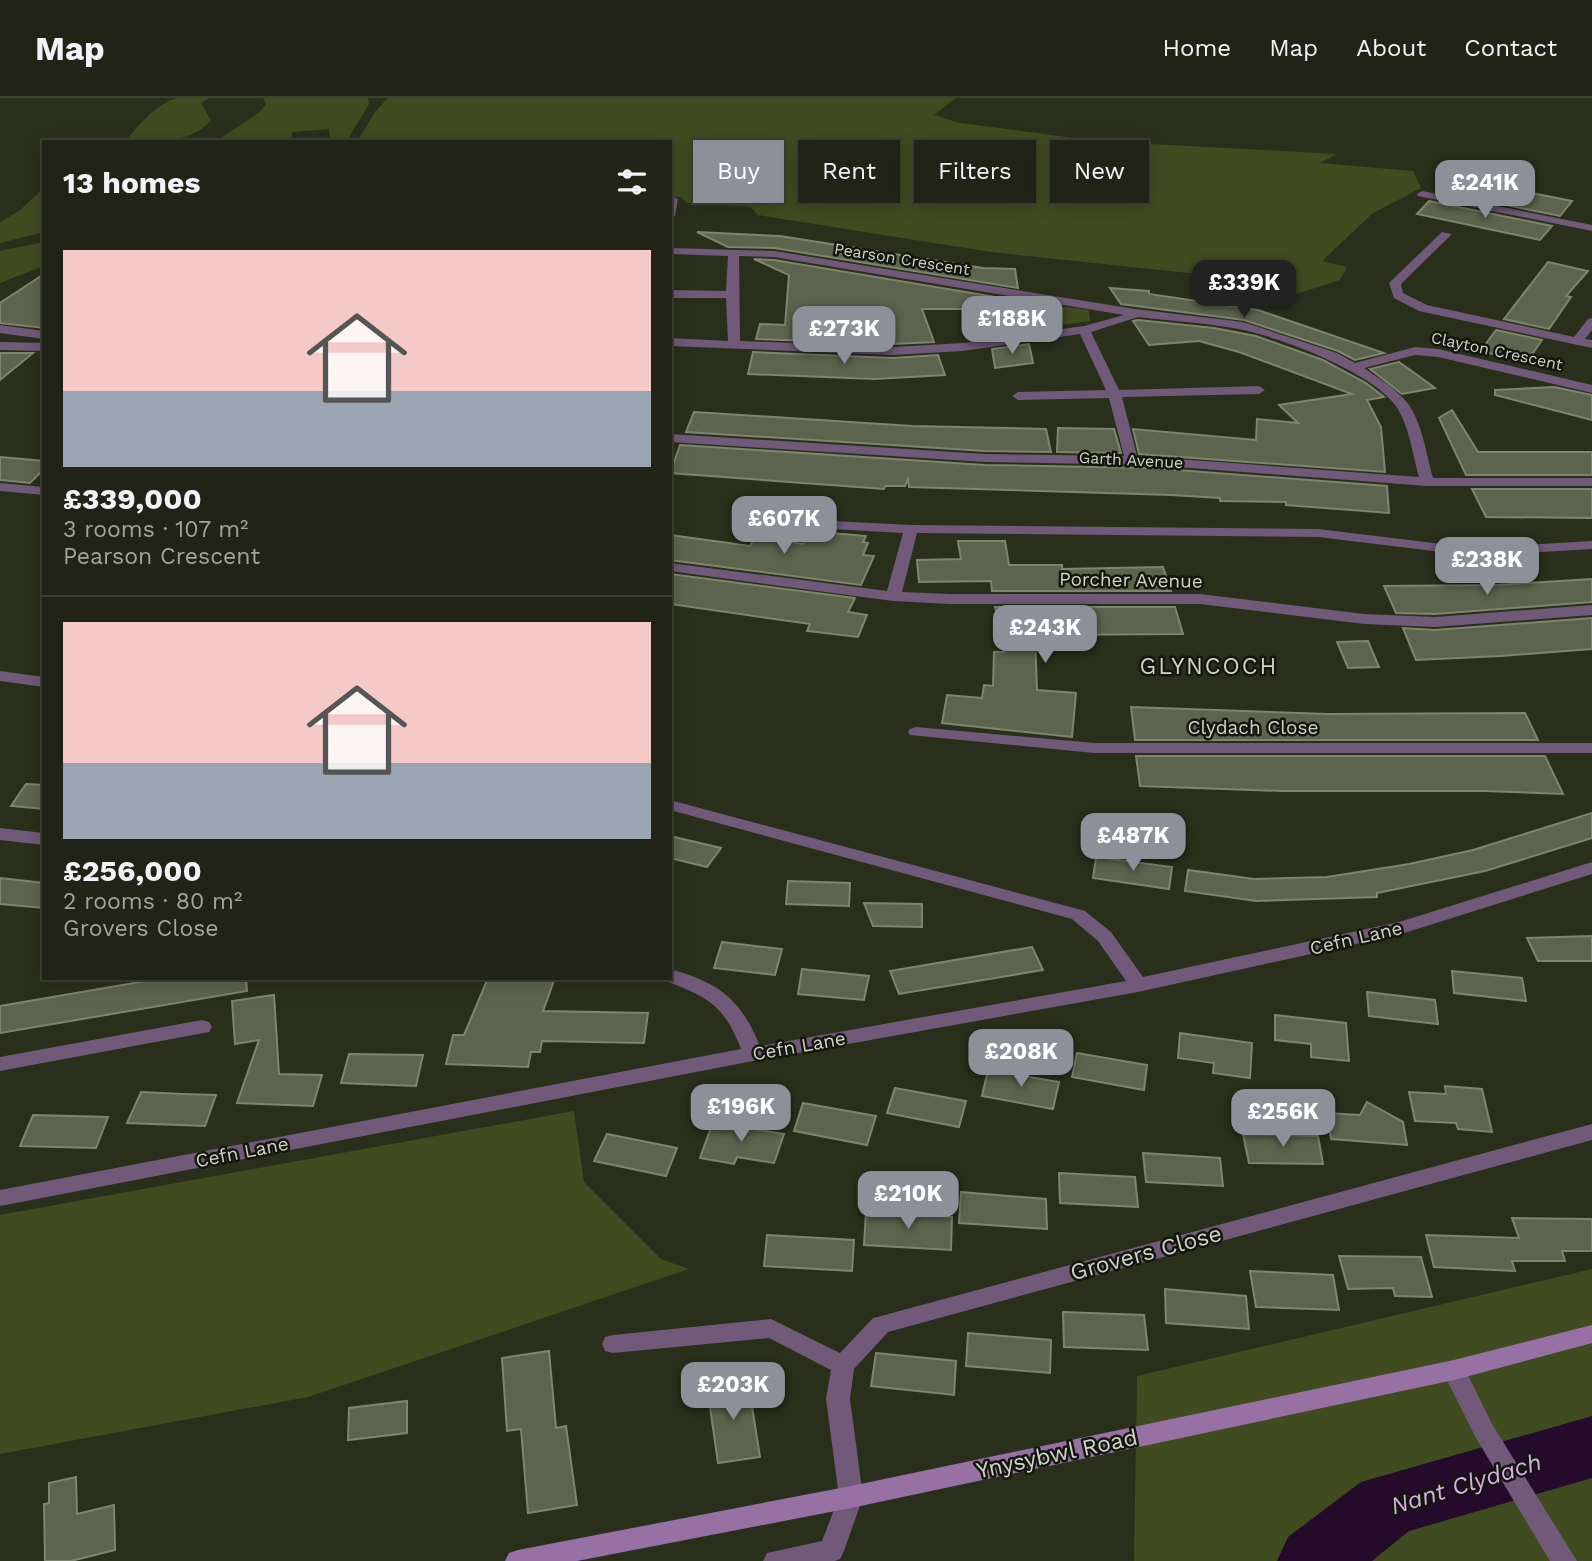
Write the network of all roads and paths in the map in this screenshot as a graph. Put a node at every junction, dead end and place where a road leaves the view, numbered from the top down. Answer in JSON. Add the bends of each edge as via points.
{"nodes":[{"id":1,"x":1422,"y":194,"type":"dead end"},
{"id":2,"x":1592,"y":228,"type":"edge"},
{"id":3,"x":1446,"y":233,"type":"dead end"},
{"id":4,"x":672,"y":251,"type":"edge"},
{"id":5,"x":734,"y":252,"type":"junction"},
{"id":6,"x":672,"y":294,"type":"edge"},
{"id":7,"x":732,"y":295,"type":"junction"},
{"id":8,"x":1135,"y":313,"type":"junction"},
{"id":9,"x":1592,"y":322,"type":"edge"},
{"id":10,"x":0,"y":329,"type":"edge"},
{"id":11,"x":1084,"y":330,"type":"junction"},
{"id":12,"x":42,"y":335,"type":"edge"},
{"id":13,"x":1577,"y":341,"type":"junction"},
{"id":14,"x":672,"y":342,"type":"edge"},
{"id":15,"x":1592,"y":344,"type":"edge"},
{"id":16,"x":734,"y":345,"type":"junction"},
{"id":17,"x":0,"y":346,"type":"edge"},
{"id":18,"x":42,"y":347,"type":"edge"},
{"id":19,"x":1354,"y":367,"type":"junction"},
{"id":20,"x":1259,"y":390,"type":"dead end"},
{"id":21,"x":1592,"y":390,"type":"edge"},
{"id":22,"x":1115,"y":395,"type":"junction"},
{"id":23,"x":1018,"y":396,"type":"dead end"},
{"id":24,"x":672,"y":438,"type":"edge"},
{"id":25,"x":1130,"y":458,"type":"junction"},
{"id":26,"x":1427,"y":482,"type":"junction"},
{"id":27,"x":1592,"y":482,"type":"edge"},
{"id":28,"x":0,"y":487,"type":"edge"},
{"id":29,"x":42,"y":491,"type":"edge"},
{"id":30,"x":750,"y":521,"type":"dead end"},
{"id":31,"x":911,"y":529,"type":"junction"},
{"id":32,"x":1592,"y":545,"type":"edge"},
{"id":33,"x":672,"y":567,"type":"edge"},
{"id":34,"x":893,"y":596,"type":"junction"},
{"id":35,"x":1592,"y":610,"type":"edge"},
{"id":36,"x":0,"y":676,"type":"edge"},
{"id":37,"x":42,"y":682,"type":"edge"},
{"id":38,"x":916,"y":732,"type":"dead end"},
{"id":39,"x":1592,"y":748,"type":"edge"},
{"id":40,"x":672,"y":806,"type":"edge"},
{"id":41,"x":0,"y":834,"type":"edge"},
{"id":42,"x":42,"y":839,"type":"edge"},
{"id":43,"x":1592,"y":868,"type":"edge"},
{"id":44,"x":672,"y":976,"type":"edge"},
{"id":45,"x":1138,"y":985,"type":"junction"},
{"id":46,"x":202,"y":1027,"type":"dead end"},
{"id":47,"x":753,"y":1054,"type":"junction"},
{"id":48,"x":0,"y":1064,"type":"edge"},
{"id":49,"x":1592,"y":1132,"type":"edge"},
{"id":50,"x":0,"y":1198,"type":"edge"},
{"id":51,"x":1592,"y":1334,"type":"edge"},
{"id":52,"x":612,"y":1344,"type":"dead end"},
{"id":53,"x":843,"y":1365,"type":"junction"},
{"id":54,"x":1454,"y":1370,"type":"junction"},
{"id":55,"x":851,"y":1497,"type":"junction"},
{"id":56,"x":519,"y":1561,"type":"edge"},
{"id":57,"x":776,"y":1561,"type":"edge"},
{"id":58,"x":1564,"y":1561,"type":"edge"}],
"edges":[{"from":1,"to":2,"type":"street"},
{"from":3,"to":13,"type":"street","via":[[1395,283],[1398,295],[1423,308]]},
{"from":4,"to":5,"type":"street","name":"Pearson Crescent"},
{"from":5,"to":7,"type":"street"},
{"from":5,"to":8,"type":"street","name":"Pearson Crescent","via":[[774,254]]},
{"from":6,"to":7,"type":"street"},
{"from":7,"to":16,"type":"street"},
{"from":8,"to":11,"type":"street"},
{"from":8,"to":19,"type":"street","name":"Pearson Crescent","via":[[1243,326]]},
{"from":9,"to":13,"type":"street"},
{"from":10,"to":12,"type":"street"},
{"from":11,"to":16,"type":"street","via":[[963,347],[893,351]]},
{"from":11,"to":22,"type":"street"},
{"from":13,"to":15,"type":"street"},
{"from":14,"to":16,"type":"street"},
{"from":17,"to":18,"type":"street"},
{"from":19,"to":21,"type":"street","name":"Clayton Crescent","via":[[1415,351],[1438,353]]},
{"from":19,"to":26,"type":"street","name":"Pearson Crescent","via":[[1401,403]]},
{"from":20,"to":22,"type":"street"},
{"from":22,"to":23,"type":"street"},
{"from":22,"to":25,"type":"street"},
{"from":24,"to":25,"type":"street","name":"Garth Avenue","via":[[985,458]]},
{"from":25,"to":26,"type":"street","name":"Garth Avenue"},
{"from":26,"to":27,"type":"street","name":"Garth Avenue"},
{"from":28,"to":29,"type":"street"},
{"from":30,"to":31,"type":"street"},
{"from":31,"to":32,"type":"street","via":[[1318,533],[1475,552]]},
{"from":31,"to":34,"type":"street"},
{"from":33,"to":34,"type":"street","name":"Porcher Avenue"},
{"from":34,"to":35,"type":"street","name":"Porcher Avenue","via":[[1200,599],[1364,619],[1435,622]]},
{"from":36,"to":37,"type":"street"},
{"from":38,"to":39,"type":"street","name":"Clydach Close","via":[[1094,748]]},
{"from":40,"to":45,"type":"street","via":[[1078,915],[1108,940]]},
{"from":41,"to":42,"type":"street"},
{"from":43,"to":45,"type":"street","name":"Cefn Lane","via":[[1401,928]]},
{"from":44,"to":47,"type":"street","via":[[710,989],[727,1001],[742,1023]]},
{"from":45,"to":47,"type":"street","name":"Cefn Lane"},
{"from":46,"to":48,"type":"street"},
{"from":47,"to":50,"type":"street","name":"Cefn Lane"},
{"from":49,"to":53,"type":"street","name":"Grovers Close","via":[[881,1325]]},
{"from":51,"to":54,"type":"main road","name":"Ynysybwl Road"},
{"from":52,"to":53,"type":"street","via":[[771,1328]]},
{"from":53,"to":55,"type":"street","via":[[838,1399]]},
{"from":54,"to":55,"type":"main road","name":"Ynysybwl Road"},
{"from":54,"to":58,"type":"street","via":[[1484,1431]]},
{"from":55,"to":56,"type":"main road","name":"Ynysybwl Road"},
{"from":55,"to":57,"type":"street","via":[[831,1551]]}]}
